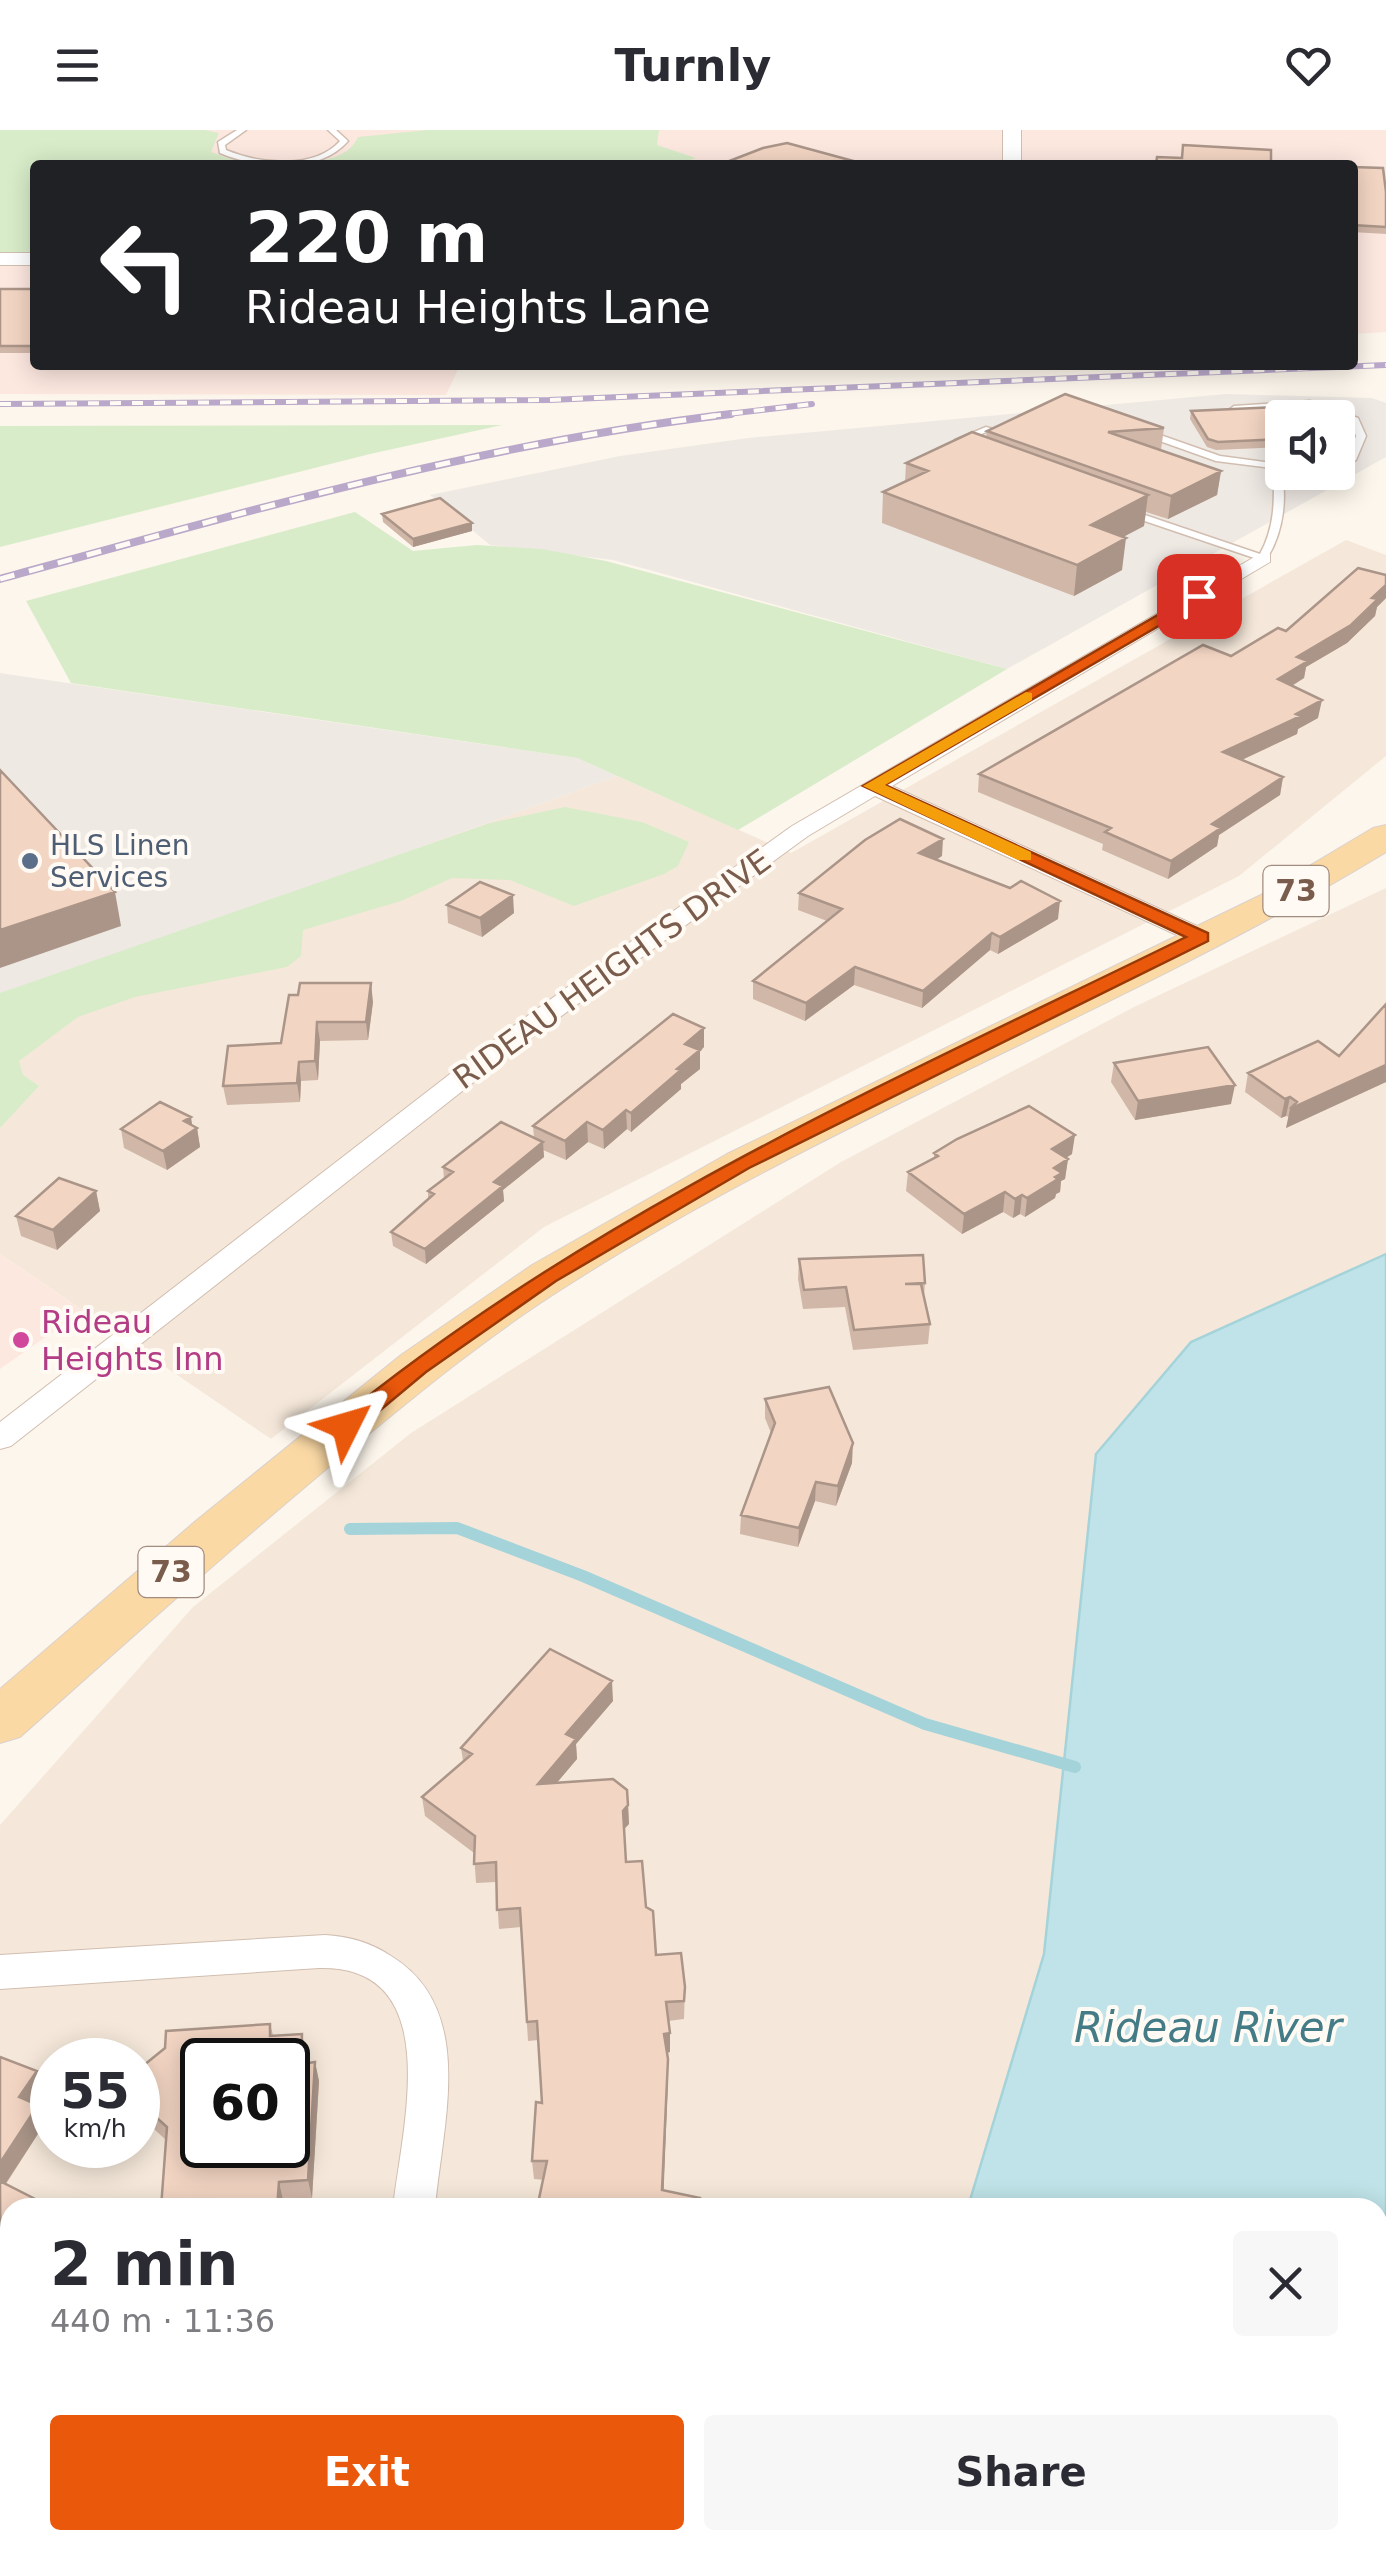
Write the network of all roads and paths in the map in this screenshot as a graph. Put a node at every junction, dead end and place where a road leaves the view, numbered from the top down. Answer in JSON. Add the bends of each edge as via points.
{"nodes":[{"id":1,"x":239,"y":130,"type":"edge"},
{"id":2,"x":332,"y":130,"type":"edge"},
{"id":3,"x":1012,"y":130,"type":"edge"},
{"id":4,"x":248,"y":160,"type":"edge"},
{"id":5,"x":295,"y":160,"type":"edge"},
{"id":6,"x":1012,"y":160,"type":"edge"},
{"id":7,"x":0,"y":258,"type":"edge"},
{"id":8,"x":30,"y":259,"type":"edge"},
{"id":9,"x":1265,"y":406,"type":"edge"},
{"id":10,"x":1234,"y":409,"type":"edge"},
{"id":11,"x":1355,"y":420,"type":"edge"},
{"id":12,"x":1135,"y":428,"type":"edge"},
{"id":13,"x":989,"y":429,"type":"edge"},
{"id":14,"x":1355,"y":452,"type":"edge"},
{"id":15,"x":962,"y":453,"type":"edge"},
{"id":16,"x":1219,"y":459,"type":"junction"},
{"id":17,"x":1182,"y":462,"type":"edge"},
{"id":18,"x":1265,"y":464,"type":"edge"},
{"id":19,"x":1280,"y":490,"type":"edge"},
{"id":20,"x":1116,"y":509,"type":"edge"},
{"id":21,"x":1263,"y":558,"type":"junction"},
{"id":22,"x":872,"y":786,"type":"junction"},
{"id":23,"x":1386,"y":836,"type":"edge"},
{"id":24,"x":1201,"y":937,"type":"junction"},
{"id":25,"x":0,"y":1438,"type":"edge"},
{"id":26,"x":0,"y":1721,"type":"edge"},
{"id":27,"x":0,"y":1972,"type":"edge"},
{"id":28,"x":415,"y":2198,"type":"edge"}],
"edges":[{"from":1,"to":4,"type":"lane","via":[[221,144],[223,151]]},
{"from":2,"to":5,"type":"lane","via":[[344,140],[330,154]]},
{"from":3,"to":6,"type":"street"},
{"from":7,"to":8,"type":"street"},
{"from":9,"to":10,"type":"lane"},
{"from":11,"to":14,"type":"lane","via":[[1361,436]]},
{"from":12,"to":16,"type":"lane"},
{"from":13,"to":15,"type":"lane","via":[[945,446]]},
{"from":16,"to":17,"type":"lane"},
{"from":16,"to":18,"type":"lane"},
{"from":19,"to":21,"type":"lane"},
{"from":20,"to":21,"type":"lane"},
{"from":21,"to":22,"type":"street","name":"RIDEAU HEIGHTS DRIVE"},
{"from":22,"to":24,"type":"street"},
{"from":22,"to":25,"type":"street","name":"RIDEAU HEIGHTS DRIVE","via":[[788,839],[503,1046]]},
{"from":23,"to":24,"type":"main road","number":"73"},
{"from":24,"to":26,"type":"main road","number":"73","via":[[742,1164],[548,1276],[418,1366]]},
{"from":27,"to":28,"type":"street","via":[[296,1953],[343,1953],[375,1966],[401,1985],[425,2024]]}]}
